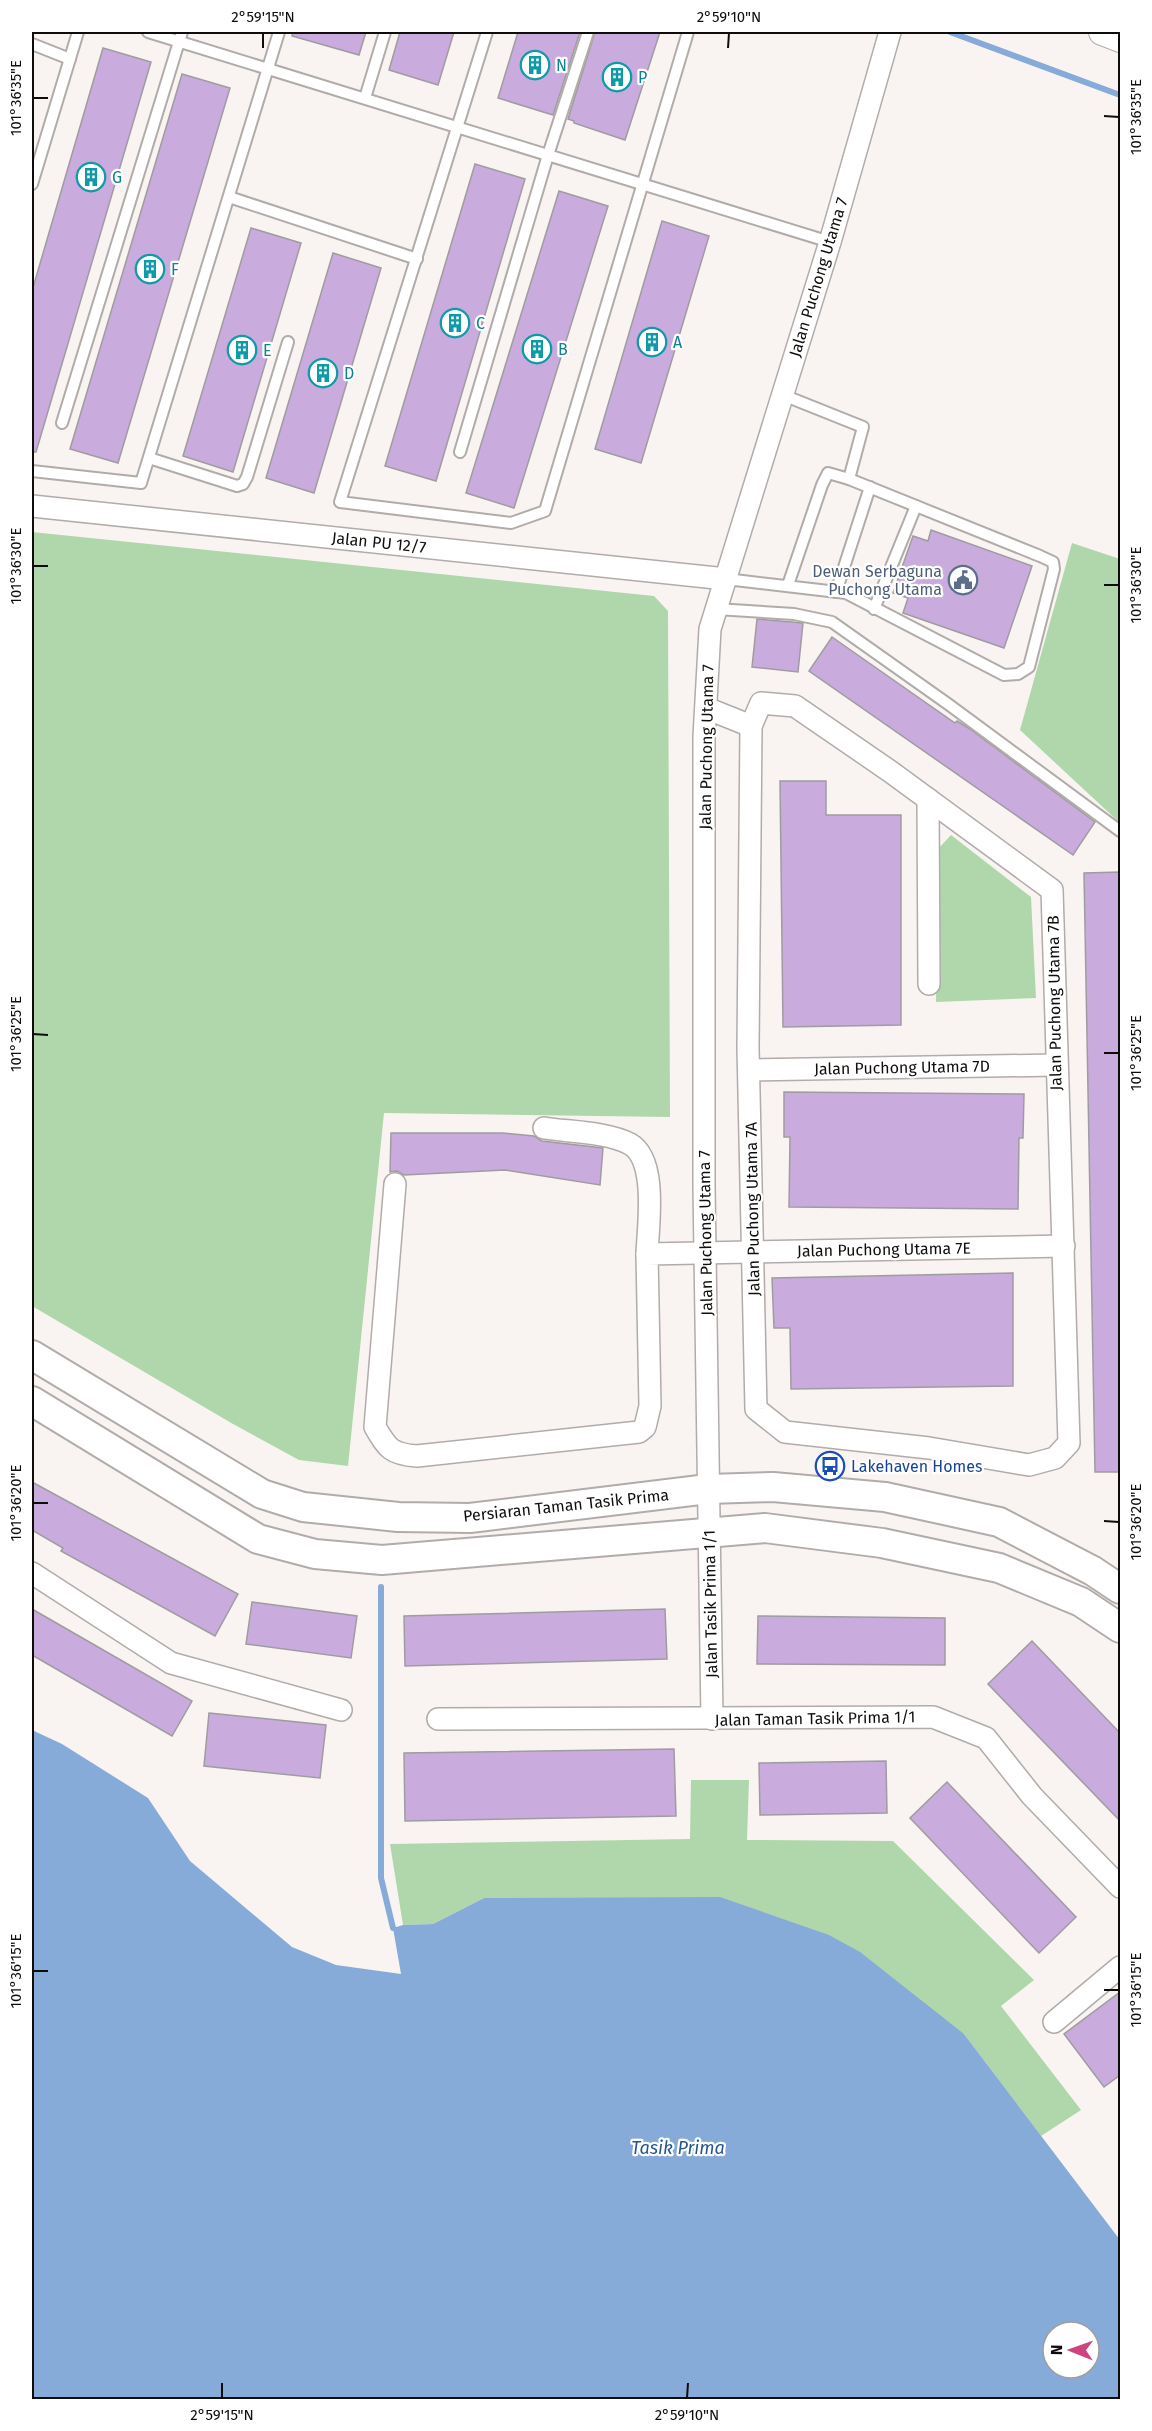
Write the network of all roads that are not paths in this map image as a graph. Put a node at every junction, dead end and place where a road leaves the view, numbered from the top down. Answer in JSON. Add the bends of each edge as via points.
{"nodes":[{"id":1,"x":78,"y":32,"type":"edge"},
{"id":2,"x":148,"y":32,"type":"edge"},
{"id":3,"x":279,"y":32,"type":"edge"},
{"id":4,"x":385,"y":32,"type":"edge"},
{"id":5,"x":487,"y":32,"type":"edge"},
{"id":6,"x":588,"y":32,"type":"edge"},
{"id":7,"x":688,"y":32,"type":"edge"},
{"id":8,"x":890,"y":32,"type":"edge"},
{"id":9,"x":1102,"y":32,"type":"edge"},
{"id":10,"x":180,"y":36,"type":"edge"},
{"id":11,"x":1120,"y":39,"type":"edge"},
{"id":12,"x":32,"y":44,"type":"edge"},
{"id":13,"x":70,"y":59,"type":"junction"},
{"id":14,"x":268,"y":69,"type":"junction"},
{"id":15,"x":365,"y":98,"type":"junction"},
{"id":16,"x":459,"y":127,"type":"junction"},
{"id":17,"x":37,"y":146,"type":"edge"},
{"id":18,"x":548,"y":155,"type":"junction"},
{"id":19,"x":32,"y":184,"type":"edge"},
{"id":20,"x":643,"y":184,"type":"junction"},
{"id":21,"x":229,"y":197,"type":"junction"},
{"id":22,"x":830,"y":242,"type":"junction"},
{"id":23,"x":417,"y":259,"type":"junction"},
{"id":24,"x":288,"y":342,"type":"dead end"},
{"id":25,"x":783,"y":395,"type":"junction"},
{"id":26,"x":62,"y":423,"type":"dead end"},
{"id":27,"x":460,"y":452,"type":"dead end"},
{"id":28,"x":149,"y":458,"type":"junction"},
{"id":29,"x":32,"y":471,"type":"edge"},
{"id":30,"x":849,"y":478,"type":"junction"},
{"id":31,"x":870,"y":487,"type":"junction"},
{"id":32,"x":32,"y":506,"type":"edge"},
{"id":33,"x":916,"y":506,"type":"junction"},
{"id":34,"x":726,"y":579,"type":"junction"},
{"id":35,"x":788,"y":585,"type":"junction"},
{"id":36,"x":836,"y":592,"type":"junction"},
{"id":37,"x":716,"y":609,"type":"junction"},
{"id":38,"x":874,"y":609,"type":"junction"},
{"id":39,"x":706,"y":708,"type":"junction"},
{"id":40,"x":751,"y":726,"type":"junction"},
{"id":41,"x":928,"y":799,"type":"junction"},
{"id":42,"x":1120,"y":831,"type":"edge"},
{"id":43,"x":928,"y":984,"type":"dead end"},
{"id":44,"x":1056,"y":1065,"type":"junction"},
{"id":45,"x":749,"y":1070,"type":"junction"},
{"id":46,"x":544,"y":1128,"type":"dead end"},
{"id":47,"x":395,"y":1184,"type":"dead end"},
{"id":48,"x":1064,"y":1246,"type":"junction"},
{"id":49,"x":753,"y":1251,"type":"junction"},
{"id":50,"x":705,"y":1252,"type":"junction"},
{"id":51,"x":647,"y":1254,"type":"junction"},
{"id":52,"x":32,"y":1355,"type":"edge"},
{"id":53,"x":32,"y":1401,"type":"edge"},
{"id":54,"x":1029,"y":1465,"type":"joint"},
{"id":55,"x":708,"y":1489,"type":"junction"},
{"id":56,"x":709,"y":1532,"type":"junction"},
{"id":57,"x":32,"y":1573,"type":"edge"},
{"id":58,"x":1120,"y":1589,"type":"edge"},
{"id":59,"x":1120,"y":1628,"type":"edge"},
{"id":60,"x":341,"y":1710,"type":"dead end"},
{"id":61,"x":438,"y":1719,"type":"dead end"},
{"id":62,"x":712,"y":1719,"type":"junction"},
{"id":63,"x":1120,"y":1887,"type":"edge"},
{"id":64,"x":1120,"y":1967,"type":"edge"},
{"id":65,"x":1054,"y":2022,"type":"dead end"}],
"edges":[{"from":1,"to":13,"type":"lane"},
{"from":2,"to":10,"type":"lane"},
{"from":3,"to":14,"type":"lane"},
{"from":4,"to":15,"type":"lane"},
{"from":5,"to":16,"type":"lane"},
{"from":6,"to":18,"type":"lane"},
{"from":7,"to":20,"type":"lane"},
{"from":8,"to":22,"type":"street","name":"Jalan Puchong Utama 7"},
{"from":9,"to":11,"type":"street"},
{"from":10,"to":14,"type":"lane"},
{"from":10,"to":26,"type":"lane"},
{"from":12,"to":13,"type":"lane"},
{"from":13,"to":17,"type":"lane"},
{"from":14,"to":15,"type":"lane"},
{"from":14,"to":21,"type":"lane"},
{"from":15,"to":16,"type":"lane"},
{"from":16,"to":18,"type":"lane"},
{"from":16,"to":23,"type":"lane"},
{"from":17,"to":19,"type":"lane"},
{"from":18,"to":20,"type":"lane"},
{"from":18,"to":27,"type":"lane"},
{"from":20,"to":22,"type":"lane"},
{"from":20,"to":23,"type":"lane","via":[[545,511],[511,523],[340,502]]},
{"from":21,"to":23,"type":"lane"},
{"from":21,"to":28,"type":"lane"},
{"from":22,"to":25,"type":"street","name":"Jalan Puchong Utama 7"},
{"from":24,"to":28,"type":"lane","via":[[243,484],[237,486]]},
{"from":25,"to":30,"type":"lane","via":[[863,427]]},
{"from":25,"to":34,"type":"street","name":"Jalan Puchong Utama 7"},
{"from":28,"to":29,"type":"lane","via":[[141,483]]},
{"from":30,"to":31,"type":"lane"},
{"from":30,"to":35,"type":"lane","via":[[828,473]]},
{"from":31,"to":33,"type":"lane"},
{"from":31,"to":36,"type":"lane"},
{"from":32,"to":34,"type":"street","name":"Jalan PU 12/7"},
{"from":33,"to":38,"type":"lane"},
{"from":33,"to":38,"type":"lane","via":[[1053,562],[1029,667],[1018,674],[1004,675]]},
{"from":34,"to":35,"type":"lane"},
{"from":34,"to":37,"type":"street","name":"Jalan Puchong Utama 7"},
{"from":35,"to":36,"type":"lane"},
{"from":36,"to":38,"type":"lane"},
{"from":37,"to":39,"type":"street","name":"Jalan Puchong Utama 7","via":[[710,629]]},
{"from":37,"to":42,"type":"lane","via":[[794,614],[832,622]]},
{"from":39,"to":40,"type":"street"},
{"from":39,"to":50,"type":"street","name":"Jalan Puchong Utama 7"},
{"from":40,"to":41,"type":"street","name":"Jalan Puchong Utama 7B","via":[[761,703],[795,706]]},
{"from":40,"to":45,"type":"street","name":"Jalan Puchong Utama 7A"},
{"from":41,"to":43,"type":"street"},
{"from":41,"to":44,"type":"street","name":"Jalan Puchong Utama 7B","via":[[1052,890]]},
{"from":44,"to":45,"type":"street","name":"Jalan Puchong Utama 7D"},
{"from":44,"to":48,"type":"street","name":"Jalan Puchong Utama 7B"},
{"from":45,"to":49,"type":"street","name":"Jalan Puchong Utama 7A"},
{"from":46,"to":51,"type":"street","via":[[613,1138],[632,1145],[646,1165]]},
{"from":47,"to":51,"type":"street","via":[[375,1426],[390,1450],[400,1455],[639,1432],[645,1427],[650,1406]]},
{"from":48,"to":49,"type":"street","name":"Jalan Puchong Utama 7E"},
{"from":48,"to":54,"type":"street","name":"Jalan Puchong Utama 7B","via":[[1069,1443],[1055,1458]]},
{"from":49,"to":50,"type":"street","name":"Jalan Puchong Utama 7E"},
{"from":49,"to":54,"type":"street","name":"Jalan Puchong Utama 7A","via":[[756,1409],[784,1432],[929,1448]]},
{"from":50,"to":51,"type":"street","name":"Jalan Puchong Utama 7E"},
{"from":50,"to":55,"type":"street","name":"Jalan Puchong Utama 7"},
{"from":52,"to":55,"type":"main road","name":"Persiaran Taman Tasik Prima","via":[[262,1494],[303,1507],[398,1517],[470,1518]]},
{"from":53,"to":56,"type":"main road","via":[[258,1539],[315,1554],[382,1560]]},
{"from":55,"to":56,"type":"street","name":"Jalan Tasik Prima 1/1"},
{"from":55,"to":58,"type":"main road","name":"Persiaran Taman Tasik Prima","via":[[773,1487],[885,1497],[999,1522]]},
{"from":56,"to":59,"type":"main road","via":[[765,1528],[882,1543],[999,1568],[1081,1602]]},
{"from":56,"to":62,"type":"street","name":"Jalan Tasik Prima 1/1"},
{"from":57,"to":60,"type":"street","via":[[171,1663]]},
{"from":61,"to":62,"type":"street","name":"Jalan Taman Tasik Prima 1/1"},
{"from":62,"to":63,"type":"street","name":"Jalan Taman Tasik Prima 1/1","via":[[933,1717],[986,1738],[1032,1796]]},
{"from":64,"to":65,"type":"street"}]}
